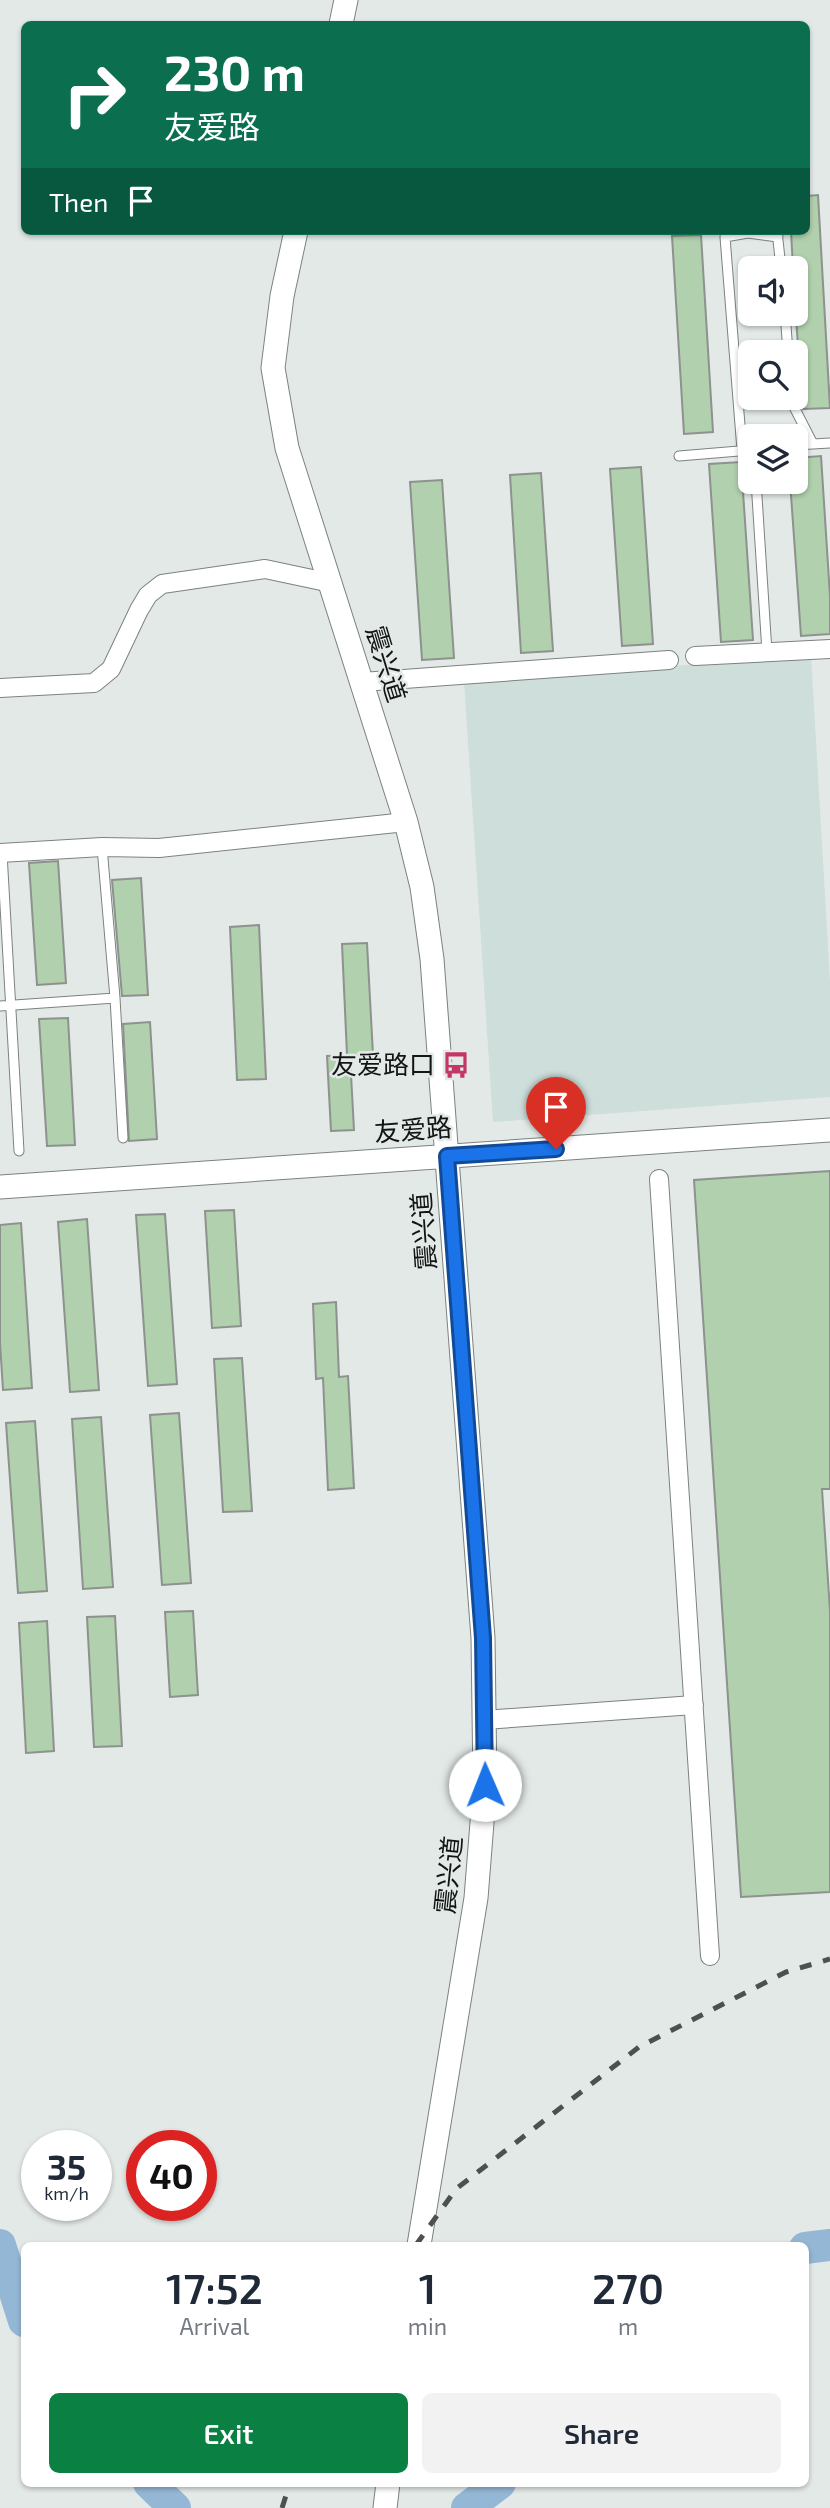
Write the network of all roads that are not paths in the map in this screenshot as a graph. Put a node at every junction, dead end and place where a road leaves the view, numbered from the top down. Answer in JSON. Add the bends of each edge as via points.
{"nodes":[{"id":1,"x":346,"y":0,"type":"edge"},
{"id":2,"x":342,"y":21,"type":"edge"},
{"id":3,"x":295,"y":235,"type":"edge"},
{"id":4,"x":736,"y":235,"type":"edge"},
{"id":5,"x":778,"y":235,"type":"edge"},
{"id":6,"x":779,"y":256,"type":"edge"},
{"id":7,"x":796,"y":410,"type":"edge"},
{"id":8,"x":744,"y":424,"type":"edge"},
{"id":9,"x":830,"y":443,"type":"edge"},
{"id":10,"x":808,"y":444,"type":"edge"},
{"id":11,"x":813,"y":444,"type":"junction"},
{"id":12,"x":738,"y":451,"type":"edge"},
{"id":13,"x":678,"y":456,"type":"dead end"},
{"id":14,"x":757,"y":494,"type":"edge"},
{"id":15,"x":331,"y":583,"type":"junction"},
{"id":16,"x":830,"y":649,"type":"edge"},
{"id":17,"x":767,"y":652,"type":"junction"},
{"id":18,"x":695,"y":656,"type":"dead end"},
{"id":19,"x":669,"y":660,"type":"dead end"},
{"id":20,"x":362,"y":682,"type":"junction"},
{"id":21,"x":0,"y":688,"type":"edge"},
{"id":22,"x":406,"y":822,"type":"junction"},
{"id":23,"x":102,"y":847,"type":"junction"},
{"id":24,"x":1,"y":853,"type":"edge"},
{"id":25,"x":115,"y":998,"type":"junction"},
{"id":26,"x":10,"y":1005,"type":"junction"},
{"id":27,"x":0,"y":1006,"type":"edge"},
{"id":28,"x":830,"y":1130,"type":"edge"},
{"id":29,"x":123,"y":1138,"type":"dead end"},
{"id":30,"x":19,"y":1151,"type":"dead end"},
{"id":31,"x":447,"y":1156,"type":"junction"},
{"id":32,"x":659,"y":1179,"type":"dead end"},
{"id":33,"x":0,"y":1187,"type":"edge"},
{"id":34,"x":694,"y":1704,"type":"junction"},
{"id":35,"x":484,"y":1720,"type":"junction"},
{"id":36,"x":710,"y":1956,"type":"dead end"},
{"id":37,"x":419,"y":2242,"type":"edge"},
{"id":38,"x":388,"y":2487,"type":"edge"},
{"id":39,"x":385,"y":2508,"type":"edge"}],
"edges":[{"from":1,"to":2,"type":"street"},
{"from":3,"to":15,"type":"street","name":"震兴道","via":[[273,368],[287,448]]},
{"from":4,"to":8,"type":"lane","via":[[725,237]]},
{"from":5,"to":6,"type":"lane"},
{"from":7,"to":11,"type":"lane"},
{"from":9,"to":11,"type":"lane"},
{"from":10,"to":11,"type":"lane"},
{"from":12,"to":13,"type":"lane"},
{"from":14,"to":17,"type":"lane"},
{"from":15,"to":20,"type":"street","name":"震兴道"},
{"from":15,"to":21,"type":"street","via":[[265,569],[162,584],[139,610],[111,669],[94,683]]},
{"from":16,"to":17,"type":"street"},
{"from":17,"to":18,"type":"street"},
{"from":19,"to":20,"type":"street"},
{"from":20,"to":22,"type":"street","name":"震兴道"},
{"from":22,"to":23,"type":"street","via":[[159,848]]},
{"from":22,"to":31,"type":"street","name":"震兴道","via":[[422,887],[432,959]]},
{"from":23,"to":24,"type":"street"},
{"from":23,"to":25,"type":"lane"},
{"from":24,"to":26,"type":"lane"},
{"from":25,"to":26,"type":"lane"},
{"from":25,"to":29,"type":"lane"},
{"from":26,"to":27,"type":"lane"},
{"from":26,"to":30,"type":"lane"},
{"from":28,"to":31,"type":"street","name":"友爱路"},
{"from":31,"to":33,"type":"street","name":"友爱路"},
{"from":31,"to":35,"type":"street","name":"震兴道","via":[[483,1638]]},
{"from":32,"to":34,"type":"street"},
{"from":34,"to":35,"type":"street"},
{"from":34,"to":36,"type":"street"},
{"from":35,"to":37,"type":"street","name":"震兴道","via":[[485,1785],[476,1898]]},
{"from":38,"to":39,"type":"street"}]}
